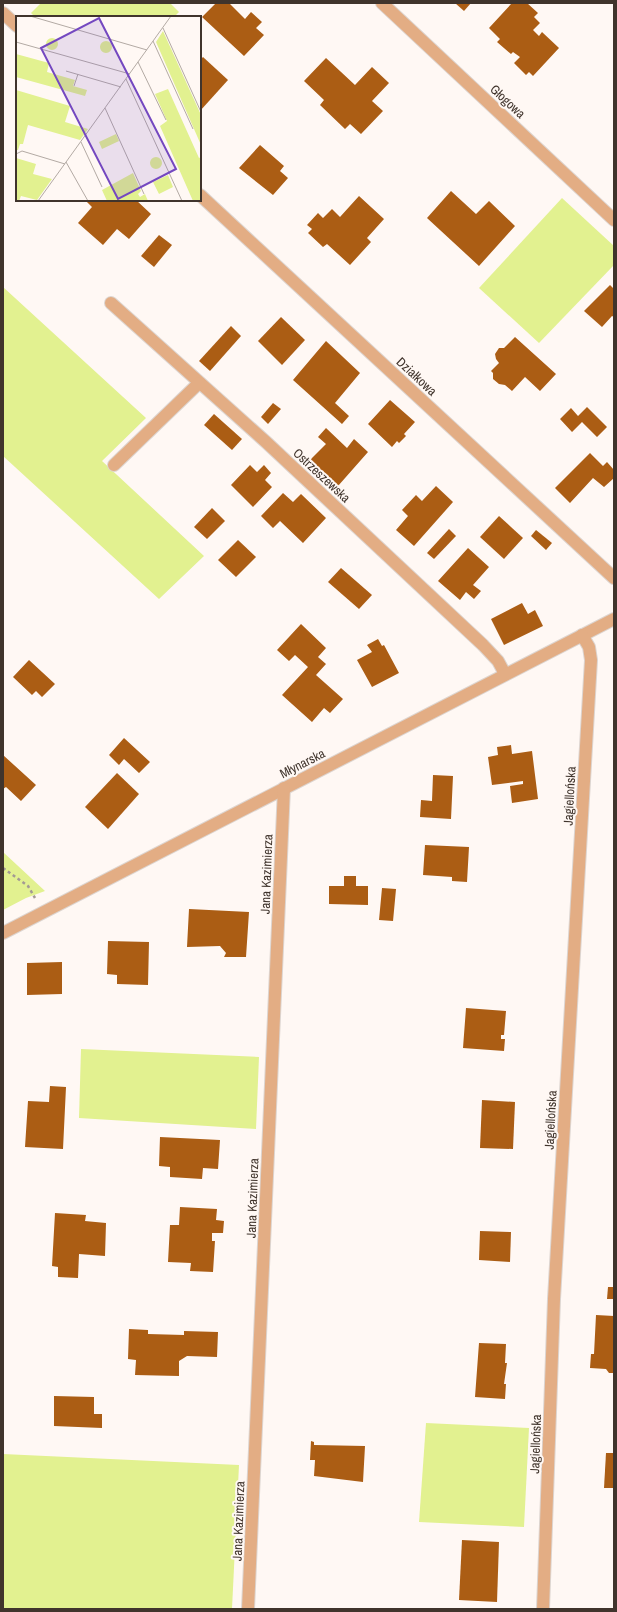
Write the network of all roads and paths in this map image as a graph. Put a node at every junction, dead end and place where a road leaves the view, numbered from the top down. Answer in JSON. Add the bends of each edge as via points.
{"nodes":[{"id":1,"x":382,"y":3,"type":"edge"},
{"id":2,"x":3,"y":13,"type":"edge"},
{"id":3,"x":16,"y":25,"type":"edge"},
{"id":4,"x":201,"y":196,"type":"edge"},
{"id":5,"x":614,"y":220,"type":"edge"},
{"id":6,"x":111,"y":303,"type":"dead end"},
{"id":7,"x":199,"y":382,"type":"junction"},
{"id":8,"x":114,"y":465,"type":"dead end"},
{"id":9,"x":614,"y":578,"type":"edge"},
{"id":10,"x":614,"y":619,"type":"edge"},
{"id":11,"x":582,"y":635,"type":"junction"},
{"id":12,"x":505,"y":674,"type":"junction"},
{"id":13,"x":284,"y":788,"type":"junction"},
{"id":14,"x":3,"y":868,"type":"edge"},
{"id":15,"x":44,"y":912,"type":"junction"},
{"id":16,"x":3,"y":933,"type":"edge"},
{"id":17,"x":248,"y":1609,"type":"edge"},
{"id":18,"x":543,"y":1609,"type":"edge"}],
"edges":[{"from":1,"to":5,"type":"street","name":"Głogowa"},
{"from":2,"to":3,"type":"street"},
{"from":4,"to":9,"type":"street","name":"Działkowa"},
{"from":6,"to":7,"type":"street","name":"Ostrzeszewska"},
{"from":7,"to":8,"type":"street"},
{"from":7,"to":12,"type":"street","name":"Ostrzeszewska","via":[[483,645],[498,661]]},
{"from":10,"to":11,"type":"street","name":"Młynarska"},
{"from":11,"to":12,"type":"street","name":"Młynarska"},
{"from":11,"to":18,"type":"street","name":"Jagiellońska","via":[[589,647],[591,660],[554,1299]]},
{"from":12,"to":13,"type":"street","name":"Młynarska"},
{"from":13,"to":15,"type":"street","name":"Młynarska"},
{"from":13,"to":17,"type":"street","name":"Jana Kazimierza"},
{"from":14,"to":15,"type":"path","via":[[28,886]]},
{"from":15,"to":16,"type":"street","name":"Młynarska"}]}
